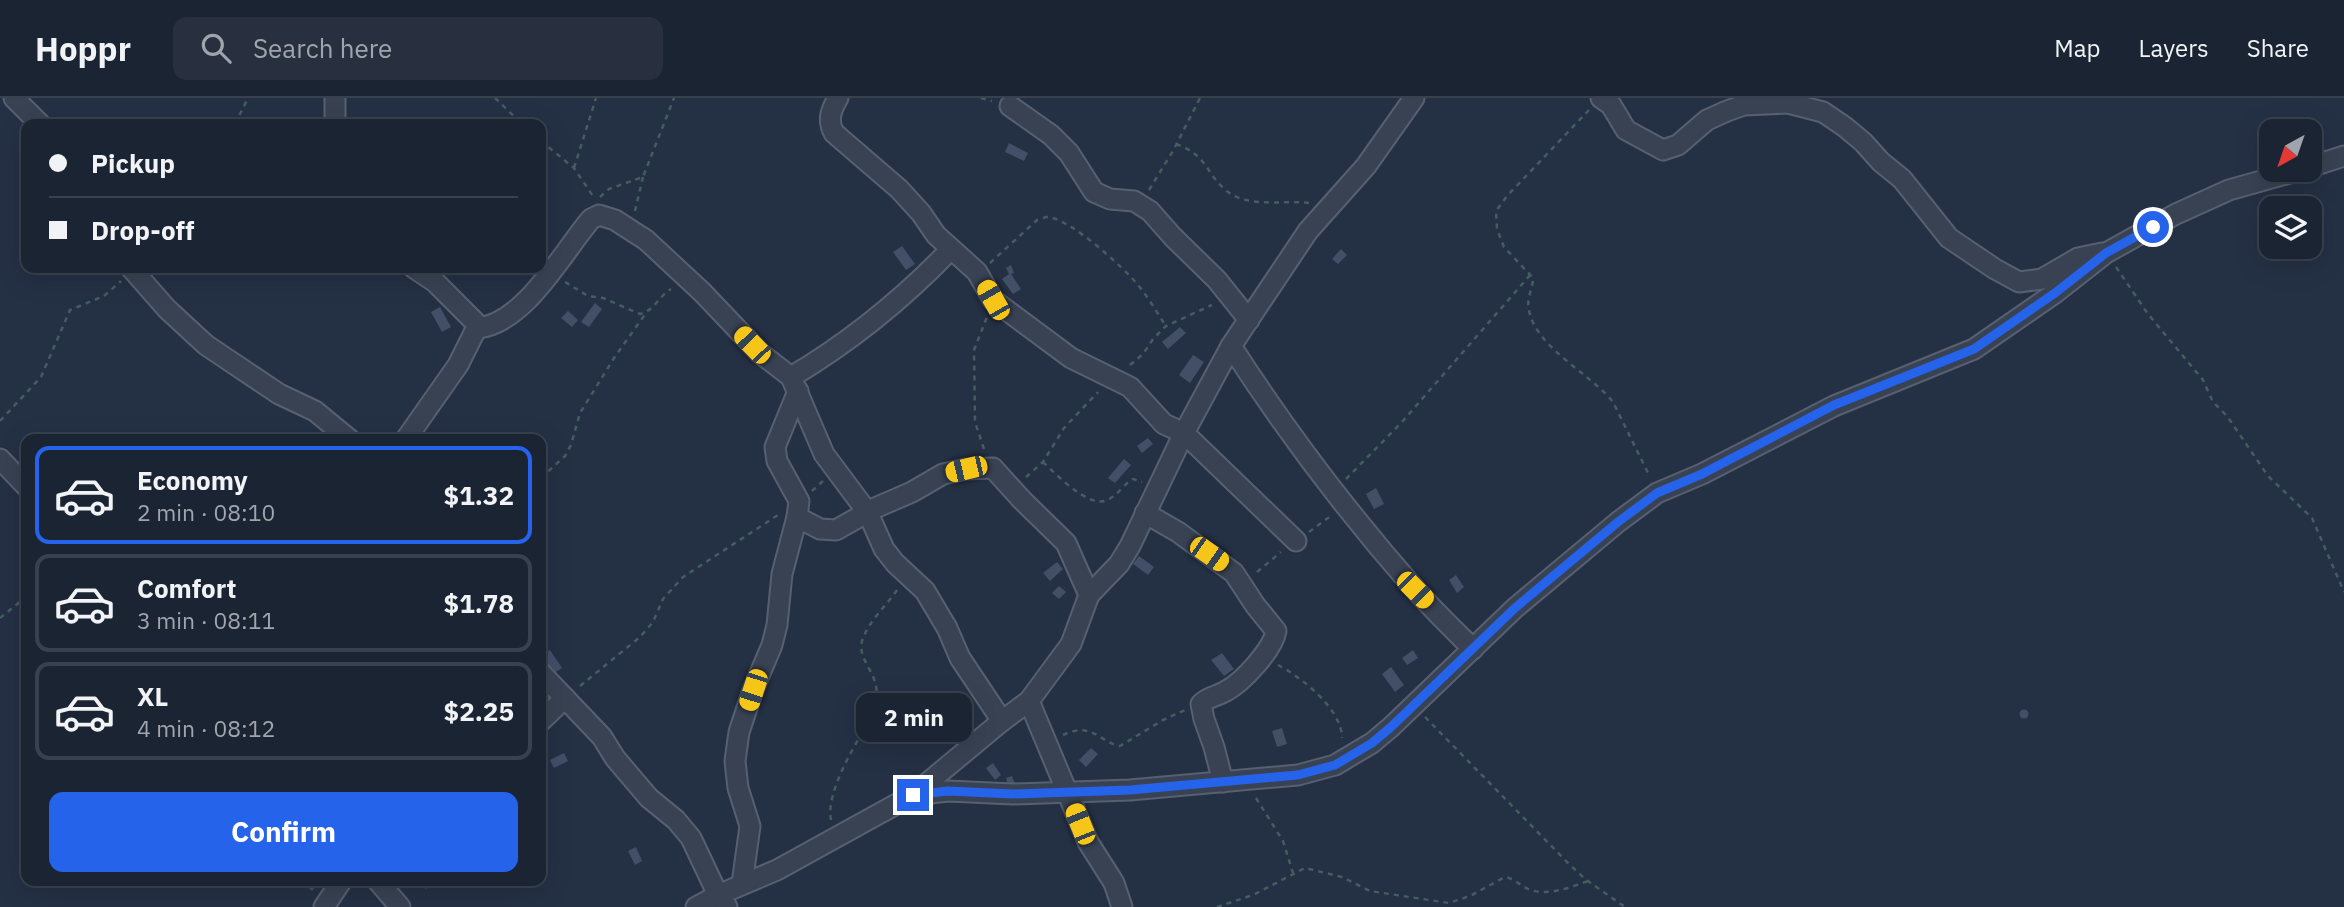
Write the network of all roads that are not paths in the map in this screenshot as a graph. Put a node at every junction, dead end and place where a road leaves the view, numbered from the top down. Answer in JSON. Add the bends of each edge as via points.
{"nodes":[{"id":1,"x":14,"y":98,"type":"edge"},
{"id":2,"x":335,"y":98,"type":"edge"},
{"id":3,"x":838,"y":98,"type":"edge"},
{"id":4,"x":1414,"y":98,"type":"edge"},
{"id":5,"x":1596,"y":103,"type":"edge"},
{"id":6,"x":1819,"y":105,"type":"edge"},
{"id":7,"x":1010,"y":106,"type":"dead end"},
{"id":8,"x":35,"y":119,"type":"edge"},
{"id":9,"x":335,"y":119,"type":"edge"},
{"id":10,"x":2344,"y":156,"type":"edge"},
{"id":11,"x":2322,"y":163,"type":"edge"},
{"id":12,"x":2259,"y":182,"type":"edge"},
{"id":13,"x":950,"y":250,"type":"junction"},
{"id":14,"x":2106,"y":253,"type":"junction"},
{"id":15,"x":136,"y":273,"type":"edge"},
{"id":16,"x":422,"y":273,"type":"edge"},
{"id":17,"x":1249,"y":320,"type":"junction"},
{"id":18,"x":478,"y":328,"type":"junction"},
{"id":19,"x":1231,"y":346,"type":"junction"},
{"id":20,"x":794,"y":384,"type":"junction"},
{"id":21,"x":1184,"y":433,"type":"junction"},
{"id":22,"x":343,"y":434,"type":"edge"},
{"id":23,"x":410,"y":434,"type":"edge"},
{"id":24,"x":0,"y":459,"type":"edge"},
{"id":25,"x":21,"y":481,"type":"edge"},
{"id":26,"x":798,"y":509,"type":"junction"},
{"id":27,"x":868,"y":513,"type":"junction"},
{"id":28,"x":1145,"y":513,"type":"junction"},
{"id":29,"x":1296,"y":541,"type":"dead end"},
{"id":30,"x":1090,"y":595,"type":"junction"},
{"id":31,"x":1473,"y":649,"type":"junction"},
{"id":32,"x":546,"y":678,"type":"edge"},
{"id":33,"x":565,"y":698,"type":"junction"},
{"id":34,"x":1030,"y":701,"type":"junction"},
{"id":35,"x":546,"y":716,"type":"edge"},
{"id":36,"x":1002,"y":721,"type":"junction"},
{"id":37,"x":1223,"y":782,"type":"junction"},
{"id":38,"x":1068,"y":793,"type":"junction"},
{"id":39,"x":913,"y":795,"type":"junction"},
{"id":40,"x":742,"y":884,"type":"junction"},
{"id":41,"x":338,"y":886,"type":"edge"},
{"id":42,"x":384,"y":886,"type":"edge"},
{"id":43,"x":722,"y":901,"type":"edge"},
{"id":44,"x":324,"y":907,"type":"edge"},
{"id":45,"x":400,"y":907,"type":"edge"},
{"id":46,"x":696,"y":907,"type":"edge"},
{"id":47,"x":1122,"y":907,"type":"edge"}],
"edges":[{"from":1,"to":8,"type":"street"},
{"from":2,"to":9,"type":"street"},
{"from":3,"to":13,"type":"street","via":[[830,116],[834,133],[899,189]]},
{"from":4,"to":17,"type":"street","via":[[1366,166],[1292,253]]},
{"from":5,"to":6,"type":"street","via":[[1611,105],[1626,130],[1663,150],[1678,145],[1707,120],[1744,105]]},
{"from":6,"to":14,"type":"street","via":[[1902,179],[1949,238],[2019,282],[2042,279],[2078,258]]},
{"from":7,"to":17,"type":"street","via":[[1051,135],[1094,192],[1110,200],[1141,204]]},
{"from":10,"to":11,"type":"street"},
{"from":12,"to":14,"type":"street","via":[[2203,201]]},
{"from":13,"to":20,"type":"street","via":[[880,316]]},
{"from":13,"to":21,"type":"street","via":[[977,272],[993,300],[1071,358],[1117,379],[1137,393],[1164,424]]},
{"from":14,"to":31,"type":"street","via":[[1974,349],[1834,405],[1657,493],[1515,608]]},
{"from":15,"to":22,"type":"street","via":[[206,345],[279,394],[315,411]]},
{"from":16,"to":18,"type":"street","via":[[469,313]]},
{"from":17,"to":19,"type":"street"},
{"from":18,"to":20,"type":"street","via":[[498,324],[511,315],[591,219],[605,215],[646,240]]},
{"from":18,"to":23,"type":"street"},
{"from":19,"to":21,"type":"street"},
{"from":19,"to":31,"type":"street","via":[[1333,491],[1415,590]]},
{"from":20,"to":26,"type":"street","via":[[775,454]]},
{"from":20,"to":27,"type":"street","via":[[816,437]]},
{"from":21,"to":28,"type":"street"},
{"from":21,"to":29,"type":"street"},
{"from":24,"to":25,"type":"street"},
{"from":26,"to":27,"type":"street","via":[[811,526],[831,531]]},
{"from":26,"to":40,"type":"street","via":[[782,574],[772,645],[753,690],[735,761],[750,826]]},
{"from":27,"to":30,"type":"street","via":[[943,474],[966,469],[997,471],[1066,543]]},
{"from":27,"to":36,"type":"street","via":[[884,549],[931,601],[960,658]]},
{"from":28,"to":30,"type":"street","via":[[1119,564]]},
{"from":28,"to":37,"type":"street","via":[[1234,573],[1276,631],[1268,651],[1235,686],[1201,704]]},
{"from":30,"to":34,"type":"street","via":[[1071,644]]},
{"from":31,"to":37,"type":"street","via":[[1414,707],[1356,753],[1321,770]]},
{"from":32,"to":33,"type":"street"},
{"from":33,"to":35,"type":"street"},
{"from":33,"to":43,"type":"street","via":[[649,798],[691,838]]},
{"from":34,"to":36,"type":"street"},
{"from":34,"to":38,"type":"street"},
{"from":36,"to":39,"type":"street"},
{"from":37,"to":38,"type":"street"},
{"from":38,"to":39,"type":"street","via":[[948,791]]},
{"from":38,"to":47,"type":"street"},
{"from":39,"to":40,"type":"street","via":[[777,870]]},
{"from":40,"to":43,"type":"street"},
{"from":41,"to":44,"type":"street"},
{"from":42,"to":45,"type":"street"},
{"from":43,"to":46,"type":"street"}]}
